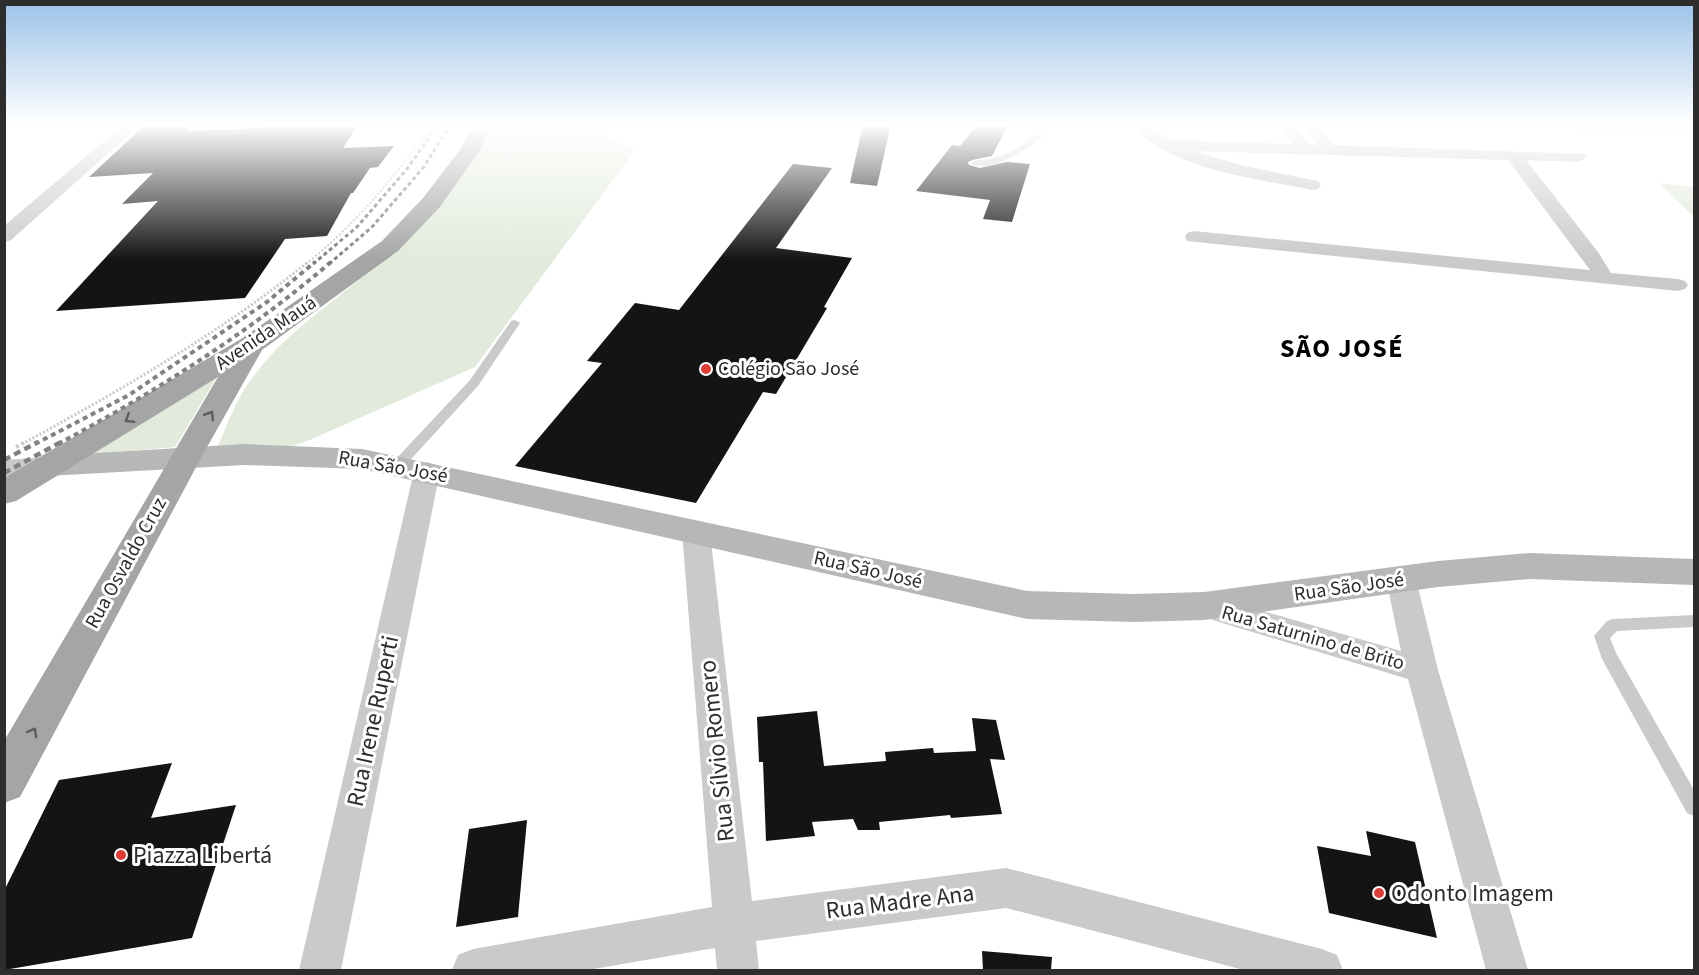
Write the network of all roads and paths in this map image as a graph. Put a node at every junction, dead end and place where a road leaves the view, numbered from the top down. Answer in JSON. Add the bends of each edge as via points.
{"nodes":[{"id":1,"x":81,"y":170,"type":"edge"},
{"id":2,"x":400,"y":170,"type":"edge"},
{"id":3,"x":455,"y":170,"type":"edge"},
{"id":4,"x":1244,"y":170,"type":"edge"},
{"id":5,"x":1524,"y":170,"type":"edge"},
{"id":6,"x":1312,"y":185,"type":"dead end"},
{"id":7,"x":4,"y":236,"type":"edge"},
{"id":8,"x":1194,"y":237,"type":"dead end"},
{"id":9,"x":1604,"y":279,"type":"junction"},
{"id":10,"x":1678,"y":285,"type":"dead end"},
{"id":11,"x":514,"y":323,"type":"dead end"},
{"id":12,"x":251,"y":345,"type":"junction"},
{"id":13,"x":186,"y":456,"type":"junction"},
{"id":14,"x":8,"y":459,"type":"edge"},
{"id":15,"x":48,"y":466,"type":"junction"},
{"id":16,"x":412,"y":468,"type":"junction"},
{"id":17,"x":4,"y":493,"type":"edge"},
{"id":18,"x":696,"y":532,"type":"junction"},
{"id":19,"x":1695,"y":572,"type":"edge"},
{"id":20,"x":1401,"y":579,"type":"junction"},
{"id":21,"x":1204,"y":606,"type":"junction"},
{"id":22,"x":1695,"y":621,"type":"edge"},
{"id":23,"x":1422,"y":670,"type":"junction"},
{"id":24,"x":4,"y":783,"type":"edge"},
{"id":25,"x":1695,"y":807,"type":"edge"},
{"id":26,"x":734,"y":924,"type":"junction"},
{"id":27,"x":320,"y":970,"type":"edge"},
{"id":28,"x":473,"y":970,"type":"edge"},
{"id":29,"x":738,"y":970,"type":"edge"},
{"id":30,"x":1322,"y":970,"type":"edge"},
{"id":31,"x":1507,"y":970,"type":"edge"}],
"edges":[{"from":1,"to":7,"type":"street"},
{"from":2,"to":14,"type":"path","via":[[327,247],[272,291]]},
{"from":3,"to":12,"type":"main road","name":"Avenida Mauá","via":[[390,246]]},
{"from":4,"to":6,"type":"street"},
{"from":5,"to":9,"type":"street","via":[[1591,256]]},
{"from":8,"to":9,"type":"street"},
{"from":9,"to":10,"type":"street"},
{"from":11,"to":16,"type":"lane","via":[[474,383],[419,440]]},
{"from":13,"to":12,"type":"main road","name":"Rua Osvaldo Cruz","one_way":true},
{"from":12,"to":15,"type":"main road","name":"Avenida Mauá","one_way":true},
{"from":13,"to":15,"type":"street","name":"Rua São José"},
{"from":13,"to":16,"type":"street","name":"Rua São José","via":[[315,454]]},
{"from":24,"to":13,"type":"main road","name":"Rua Osvaldo Cruz","one_way":true},
{"from":14,"to":15,"type":"street"},
{"from":15,"to":17,"type":"main road","name":"Avenida Mauá"},
{"from":16,"to":18,"type":"street","name":"Rua São José"},
{"from":16,"to":27,"type":"street","name":"Rua Irene Ruperti"},
{"from":18,"to":21,"type":"street","name":"Rua São José","via":[[1027,605]]},
{"from":18,"to":26,"type":"street","name":"Rua Sílvio Romero"},
{"from":19,"to":20,"type":"street","name":"Rua São José","via":[[1529,566]]},
{"from":20,"to":21,"type":"street","name":"Rua São José"},
{"from":20,"to":23,"type":"street","name":"Rua Saturnino de Brito"},
{"from":21,"to":23,"type":"street","name":"Rua Saturnino de Brito"},
{"from":22,"to":25,"type":"lane","via":[[1613,625],[1602,636],[1608,654]]},
{"from":23,"to":31,"type":"street","name":"Rua Saturnino de Brito"},
{"from":26,"to":28,"type":"street","name":"Rua Madre Ana"},
{"from":26,"to":29,"type":"street","name":"Rua Sílvio Romero"},
{"from":26,"to":30,"type":"street","name":"Rua Madre Ana","via":[[1006,888]]}]}
